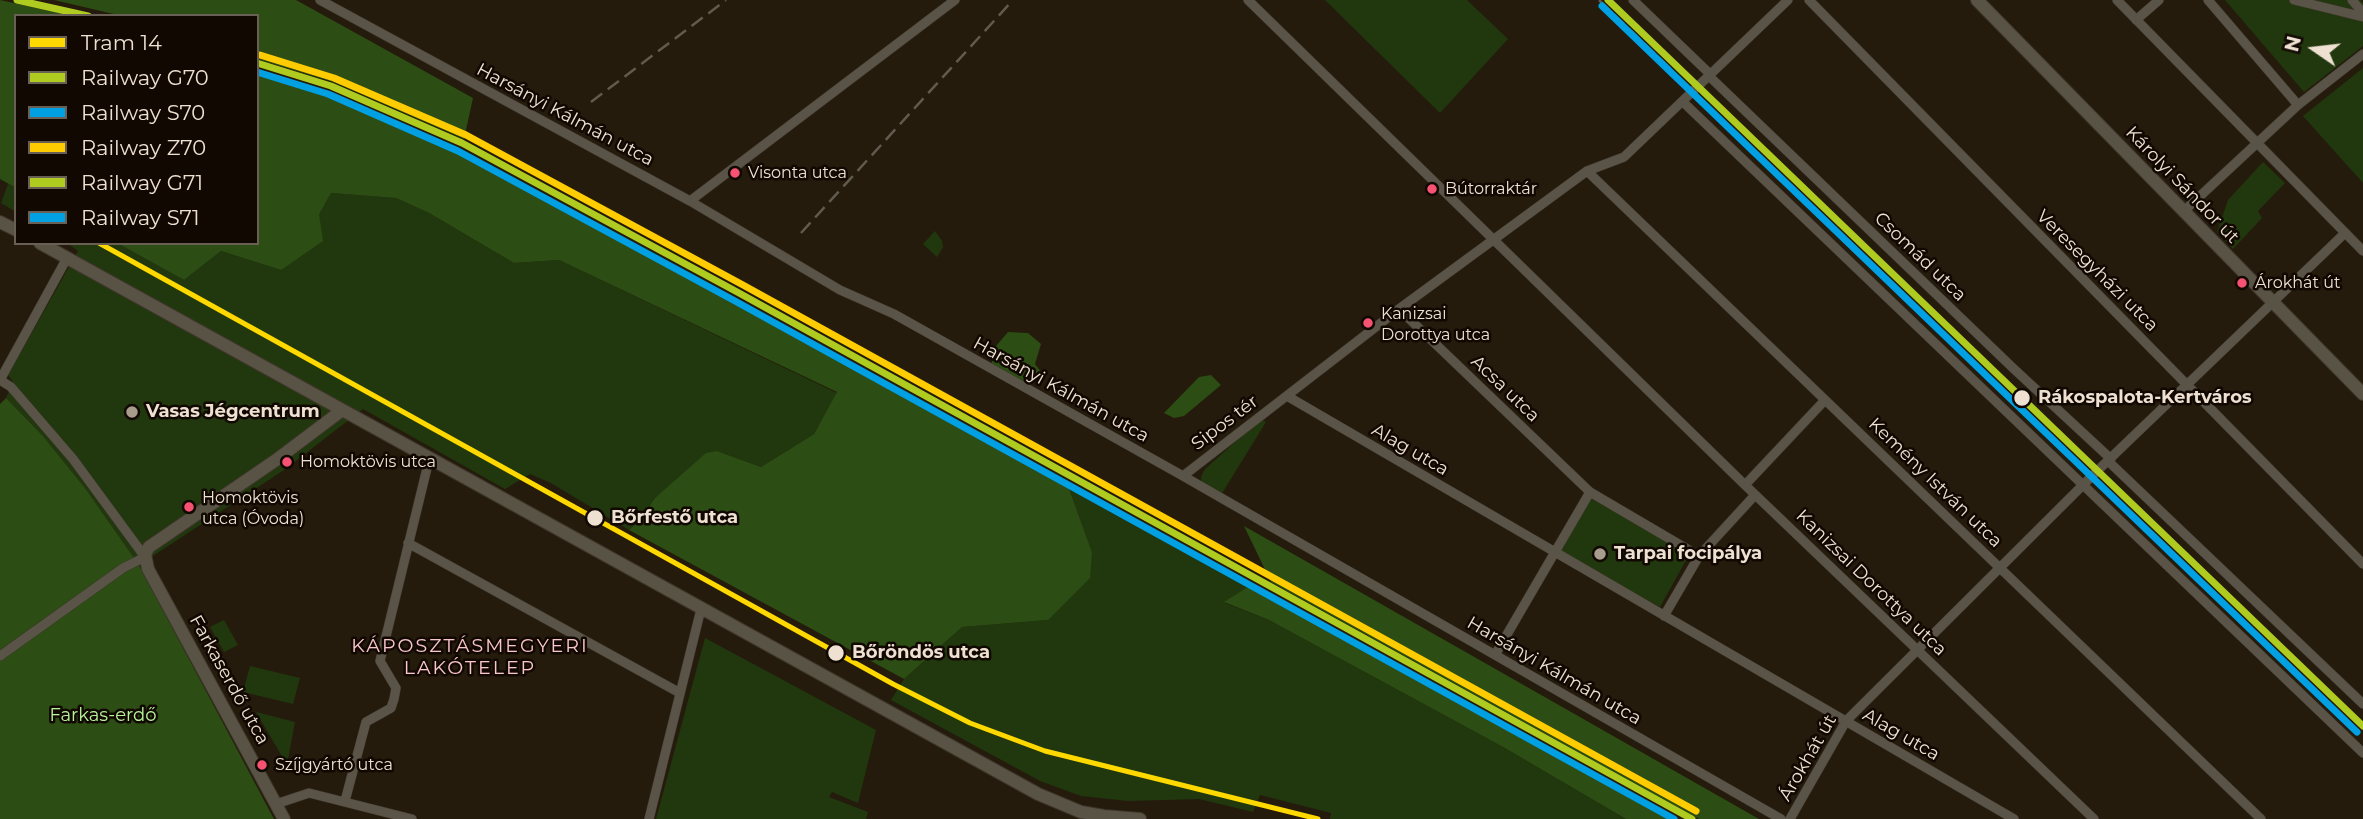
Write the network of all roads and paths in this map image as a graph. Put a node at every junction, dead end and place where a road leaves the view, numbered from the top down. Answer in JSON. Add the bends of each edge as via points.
{"nodes":[{"id":1,"x":320,"y":0,"type":"edge"},
{"id":2,"x":955,"y":0,"type":"edge"},
{"id":3,"x":1248,"y":0,"type":"edge"},
{"id":4,"x":1633,"y":0,"type":"edge"},
{"id":5,"x":1788,"y":0,"type":"edge"},
{"id":6,"x":1809,"y":0,"type":"edge"},
{"id":7,"x":1976,"y":0,"type":"edge"},
{"id":8,"x":2116,"y":0,"type":"edge"},
{"id":9,"x":2159,"y":0,"type":"edge"},
{"id":10,"x":2208,"y":0,"type":"edge"},
{"id":11,"x":2294,"y":0,"type":"edge"},
{"id":12,"x":2352,"y":0,"type":"edge"},
{"id":13,"x":2363,"y":15,"type":"edge"},
{"id":14,"x":2136,"y":20,"type":"junction"},
{"id":15,"x":2363,"y":54,"type":"edge"},
{"id":16,"x":1710,"y":76,"type":"junction"},
{"id":17,"x":1683,"y":102,"type":"junction"},
{"id":18,"x":2298,"y":105,"type":"junction"},
{"id":19,"x":2256,"y":143,"type":"junction"},
{"id":20,"x":1587,"y":172,"type":"junction"},
{"id":21,"x":690,"y":201,"type":"junction"},
{"id":22,"x":2184,"y":211,"type":"junction"},
{"id":23,"x":2345,"y":233,"type":"junction"},
{"id":24,"x":1496,"y":240,"type":"junction"},
{"id":25,"x":44,"y":245,"type":"edge"},
{"id":26,"x":2363,"y":251,"type":"edge"},
{"id":27,"x":67,"y":258,"type":"junction"},
{"id":28,"x":2273,"y":302,"type":"junction"},
{"id":29,"x":1399,"y":309,"type":"junction"},
{"id":30,"x":0,"y":380,"type":"edge"},
{"id":31,"x":2188,"y":385,"type":"junction"},
{"id":32,"x":2363,"y":394,"type":"edge"},
{"id":33,"x":1287,"y":396,"type":"junction"},
{"id":34,"x":1825,"y":400,"type":"junction"},
{"id":35,"x":341,"y":411,"type":"junction"},
{"id":36,"x":429,"y":460,"type":"junction"},
{"id":37,"x":2109,"y":460,"type":"junction"},
{"id":38,"x":1183,"y":476,"type":"junction"},
{"id":39,"x":1745,"y":485,"type":"junction"},
{"id":40,"x":2084,"y":485,"type":"junction"},
{"id":41,"x":1590,"y":492,"type":"junction"},
{"id":42,"x":1755,"y":495,"type":"junction"},
{"id":43,"x":408,"y":544,"type":"junction"},
{"id":44,"x":1555,"y":552,"type":"junction"},
{"id":45,"x":1699,"y":556,"type":"junction"},
{"id":46,"x":145,"y":558,"type":"junction"},
{"id":47,"x":2363,"y":564,"type":"edge"},
{"id":48,"x":2001,"y":568,"type":"junction"},
{"id":49,"x":701,"y":609,"type":"junction"},
{"id":50,"x":1664,"y":616,"type":"junction"},
{"id":51,"x":1918,"y":650,"type":"junction"},
{"id":52,"x":1495,"y":655,"type":"junction"},
{"id":53,"x":0,"y":656,"type":"edge"},
{"id":54,"x":680,"y":693,"type":"junction"},
{"id":55,"x":2363,"y":704,"type":"edge"},
{"id":56,"x":1846,"y":721,"type":"junction"},
{"id":57,"x":2363,"y":753,"type":"edge"},
{"id":58,"x":345,"y":801,"type":"junction"},
{"id":59,"x":276,"y":804,"type":"junction"},
{"id":60,"x":1066,"y":813,"type":"edge"},
{"id":61,"x":284,"y":819,"type":"edge"},
{"id":62,"x":412,"y":819,"type":"edge"},
{"id":63,"x":649,"y":819,"type":"edge"},
{"id":64,"x":1140,"y":819,"type":"edge"},
{"id":65,"x":1781,"y":819,"type":"edge"},
{"id":66,"x":1790,"y":819,"type":"edge"},
{"id":67,"x":2014,"y":819,"type":"edge"},
{"id":68,"x":2094,"y":819,"type":"edge"},
{"id":69,"x":2261,"y":819,"type":"edge"}],
"edges":[{"from":1,"to":21,"type":"street","name":"Harsányi Kálmán utca"},
{"from":2,"to":21,"type":"street"},
{"from":3,"to":24,"type":"street","name":"Kanizsai Dorottya utca"},
{"from":4,"to":16,"type":"street","name":"Csomád utca"},
{"from":5,"to":16,"type":"street","name":"Sipos tér"},
{"from":6,"to":31,"type":"street","name":"Veresegyházi utca"},
{"from":7,"to":22,"type":"street","name":"Károlyi Sándor út"},
{"from":8,"to":14,"type":"street"},
{"from":9,"to":14,"type":"street"},
{"from":10,"to":18,"type":"street"},
{"from":11,"to":13,"type":"street"},
{"from":12,"to":13,"type":"street"},
{"from":14,"to":19,"type":"street"},
{"from":15,"to":18,"type":"street"},
{"from":16,"to":17,"type":"street","name":"Sipos tér"},
{"from":16,"to":37,"type":"street","name":"Csomád utca"},
{"from":17,"to":20,"type":"street","name":"Sipos tér","via":[[1624,157]]},
{"from":17,"to":40,"type":"street"},
{"from":18,"to":19,"type":"street"},
{"from":19,"to":22,"type":"street"},
{"from":19,"to":23,"type":"street"},
{"from":20,"to":24,"type":"street","name":"Sipos tér"},
{"from":20,"to":34,"type":"street","name":"Kemény István utca"},
{"from":21,"to":38,"type":"street","name":"Harsányi Kálmán utca","via":[[840,290],[894,314]]},
{"from":22,"to":28,"type":"street","name":"Károlyi Sándor út"},
{"from":23,"to":26,"type":"street"},
{"from":23,"to":28,"type":"street","name":"Árokhát út"},
{"from":24,"to":29,"type":"street","name":"Sipos tér"},
{"from":24,"to":39,"type":"street","name":"Kanizsai Dorottya utca"},
{"from":25,"to":27,"type":"street"},
{"from":27,"to":30,"type":"street"},
{"from":27,"to":35,"type":"street"},
{"from":28,"to":31,"type":"street","name":"Árokhát út"},
{"from":28,"to":32,"type":"street","name":"Károlyi Sándor út"},
{"from":29,"to":33,"type":"street","name":"Sipos tér"},
{"from":29,"to":41,"type":"street","name":"Acsa utca"},
{"from":30,"to":46,"type":"street","via":[[73,459]]},
{"from":31,"to":37,"type":"street","name":"Árokhát út"},
{"from":31,"to":47,"type":"street","name":"Veresegyházi utca"},
{"from":33,"to":38,"type":"street","name":"Sipos tér"},
{"from":33,"to":44,"type":"street","name":"Alag utca"},
{"from":34,"to":39,"type":"street"},
{"from":34,"to":48,"type":"street","name":"Kemény István utca"},
{"from":35,"to":36,"type":"street"},
{"from":35,"to":46,"type":"street","via":[[149,547]]},
{"from":36,"to":43,"type":"street"},
{"from":36,"to":49,"type":"street"},
{"from":37,"to":40,"type":"street","name":"Árokhát út"},
{"from":37,"to":55,"type":"street","name":"Csomád utca"},
{"from":38,"to":52,"type":"street","name":"Harsányi Kálmán utca"},
{"from":39,"to":42,"type":"street","name":"Kanizsai Dorottya utca"},
{"from":40,"to":48,"type":"street","name":"Árokhát út"},
{"from":40,"to":57,"type":"street"},
{"from":41,"to":44,"type":"street"},
{"from":41,"to":45,"type":"street","name":"Acsa utca"},
{"from":42,"to":45,"type":"street"},
{"from":42,"to":51,"type":"street","name":"Kanizsai Dorottya utca"},
{"from":43,"to":54,"type":"street"},
{"from":43,"to":58,"type":"street","via":[[380,661],[396,688],[394,699],[391,708],[366,722]]},
{"from":44,"to":50,"type":"street","name":"Alag utca"},
{"from":44,"to":52,"type":"street"},
{"from":45,"to":50,"type":"street"},
{"from":46,"to":53,"type":"street","via":[[123,568]]},
{"from":46,"to":59,"type":"street","name":"Farkaserdő utca"},
{"from":48,"to":51,"type":"street","name":"Árokhát út"},
{"from":48,"to":69,"type":"street","name":"Kemény István utca"},
{"from":49,"to":54,"type":"street"},
{"from":49,"to":60,"type":"street"},
{"from":50,"to":56,"type":"street","name":"Alag utca"},
{"from":51,"to":56,"type":"street","name":"Árokhát út"},
{"from":51,"to":68,"type":"street","name":"Kanizsai Dorottya utca"},
{"from":52,"to":65,"type":"street","name":"Harsányi Kálmán utca"},
{"from":54,"to":63,"type":"street"},
{"from":56,"to":66,"type":"street","name":"Árokhát út"},
{"from":56,"to":67,"type":"street","name":"Alag utca"},
{"from":58,"to":59,"type":"street","via":[[309,793]]},
{"from":58,"to":62,"type":"street"},
{"from":59,"to":61,"type":"street","name":"Farkaserdő utca"},
{"from":60,"to":64,"type":"street"}]}
